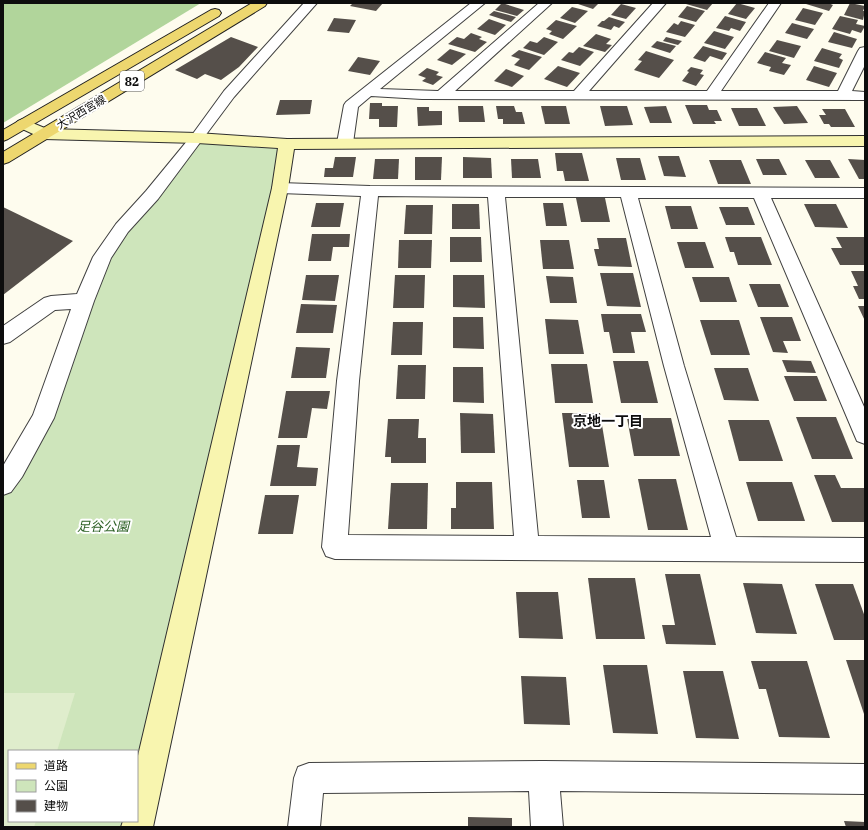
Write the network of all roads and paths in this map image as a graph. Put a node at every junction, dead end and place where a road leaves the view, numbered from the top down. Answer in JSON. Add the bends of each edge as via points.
{"nodes":[{"id":1,"x":261,"y":3,"type":"edge"},
{"id":2,"x":311,"y":3,"type":"edge"},
{"id":3,"x":479,"y":3,"type":"edge"},
{"id":4,"x":546,"y":3,"type":"edge"},
{"id":5,"x":660,"y":3,"type":"edge"},
{"id":6,"x":775,"y":3,"type":"edge"},
{"id":7,"x":226,"y":7,"type":"dead end"},
{"id":8,"x":865,"y":51,"type":"edge"},
{"id":9,"x":369,"y":92,"type":"junction"},
{"id":10,"x":443,"y":94,"type":"junction"},
{"id":11,"x":711,"y":95,"type":"junction"},
{"id":12,"x":843,"y":95,"type":"junction"},
{"id":13,"x":577,"y":96,"type":"junction"},
{"id":14,"x":865,"y":96,"type":"edge"},
{"id":15,"x":23,"y":124,"type":"junction"},
{"id":16,"x":44,"y":134,"type":"junction"},
{"id":17,"x":3,"y":136,"type":"edge"},
{"id":18,"x":197,"y":138,"type":"junction"},
{"id":19,"x":865,"y":141,"type":"edge"},
{"id":20,"x":345,"y":143,"type":"junction"},
{"id":21,"x":288,"y":144,"type":"junction"},
{"id":22,"x":3,"y":159,"type":"edge"},
{"id":23,"x":280,"y":188,"type":"junction"},
{"id":24,"x":370,"y":191,"type":"junction"},
{"id":25,"x":496,"y":191,"type":"junction"},
{"id":26,"x":628,"y":193,"type":"junction"},
{"id":27,"x":760,"y":193,"type":"junction"},
{"id":28,"x":865,"y":193,"type":"edge"},
{"id":29,"x":84,"y":301,"type":"junction"},
{"id":30,"x":3,"y":336,"type":"edge"},
{"id":31,"x":865,"y":434,"type":"edge"},
{"id":32,"x":3,"y":484,"type":"edge"},
{"id":33,"x":527,"y":547,"type":"junction"},
{"id":34,"x":727,"y":548,"type":"junction"},
{"id":35,"x":865,"y":550,"type":"edge"},
{"id":36,"x":543,"y":776,"type":"junction"},
{"id":37,"x":865,"y":779,"type":"edge"},
{"id":38,"x":137,"y":827,"type":"edge"},
{"id":39,"x":304,"y":827,"type":"edge"},
{"id":40,"x":547,"y":827,"type":"edge"}],
"edges":[{"from":1,"to":16,"type":"main road","name":"大沢西宮線","number":"82"},
{"from":2,"to":18,"type":"street","via":[[229,94]]},
{"from":3,"to":9,"type":"street"},
{"from":4,"to":10,"type":"street"},
{"from":5,"to":13,"type":"street"},
{"from":6,"to":11,"type":"street"},
{"from":7,"to":15,"type":"main road","name":"大沢西宮線","number":"82"},
{"from":8,"to":12,"type":"street"},
{"from":9,"to":10,"type":"street","via":[[402,95]]},
{"from":9,"to":20,"type":"street","via":[[351,105]]},
{"from":10,"to":13,"type":"street"},
{"from":11,"to":12,"type":"street"},
{"from":11,"to":13,"type":"street"},
{"from":12,"to":14,"type":"street"},
{"from":15,"to":16,"type":"street"},
{"from":15,"to":17,"type":"main road","name":"大沢西宮線","number":"82"},
{"from":16,"to":18,"type":"street"},
{"from":16,"to":22,"type":"main road","name":"大沢西宮線","number":"82"},
{"from":18,"to":21,"type":"street"},
{"from":18,"to":29,"type":"street","via":[[122,228],[102,257]]},
{"from":19,"to":20,"type":"street"},
{"from":20,"to":21,"type":"street"},
{"from":21,"to":23,"type":"street"},
{"from":23,"to":24,"type":"street"},
{"from":23,"to":38,"type":"street"},
{"from":24,"to":25,"type":"street"},
{"from":24,"to":33,"type":"street","via":[[348,381],[335,547]]},
{"from":25,"to":26,"type":"street"},
{"from":25,"to":33,"type":"street"},
{"from":26,"to":27,"type":"street"},
{"from":26,"to":34,"type":"street","via":[[674,366]]},
{"from":27,"to":28,"type":"street"},
{"from":27,"to":31,"type":"street"},
{"from":29,"to":30,"type":"street","via":[[51,303]]},
{"from":29,"to":32,"type":"street","via":[[43,418],[14,470]]},
{"from":33,"to":34,"type":"street"},
{"from":34,"to":35,"type":"street"},
{"from":36,"to":37,"type":"street"},
{"from":36,"to":39,"type":"street","via":[[309,778]]},
{"from":36,"to":40,"type":"street"}]}
